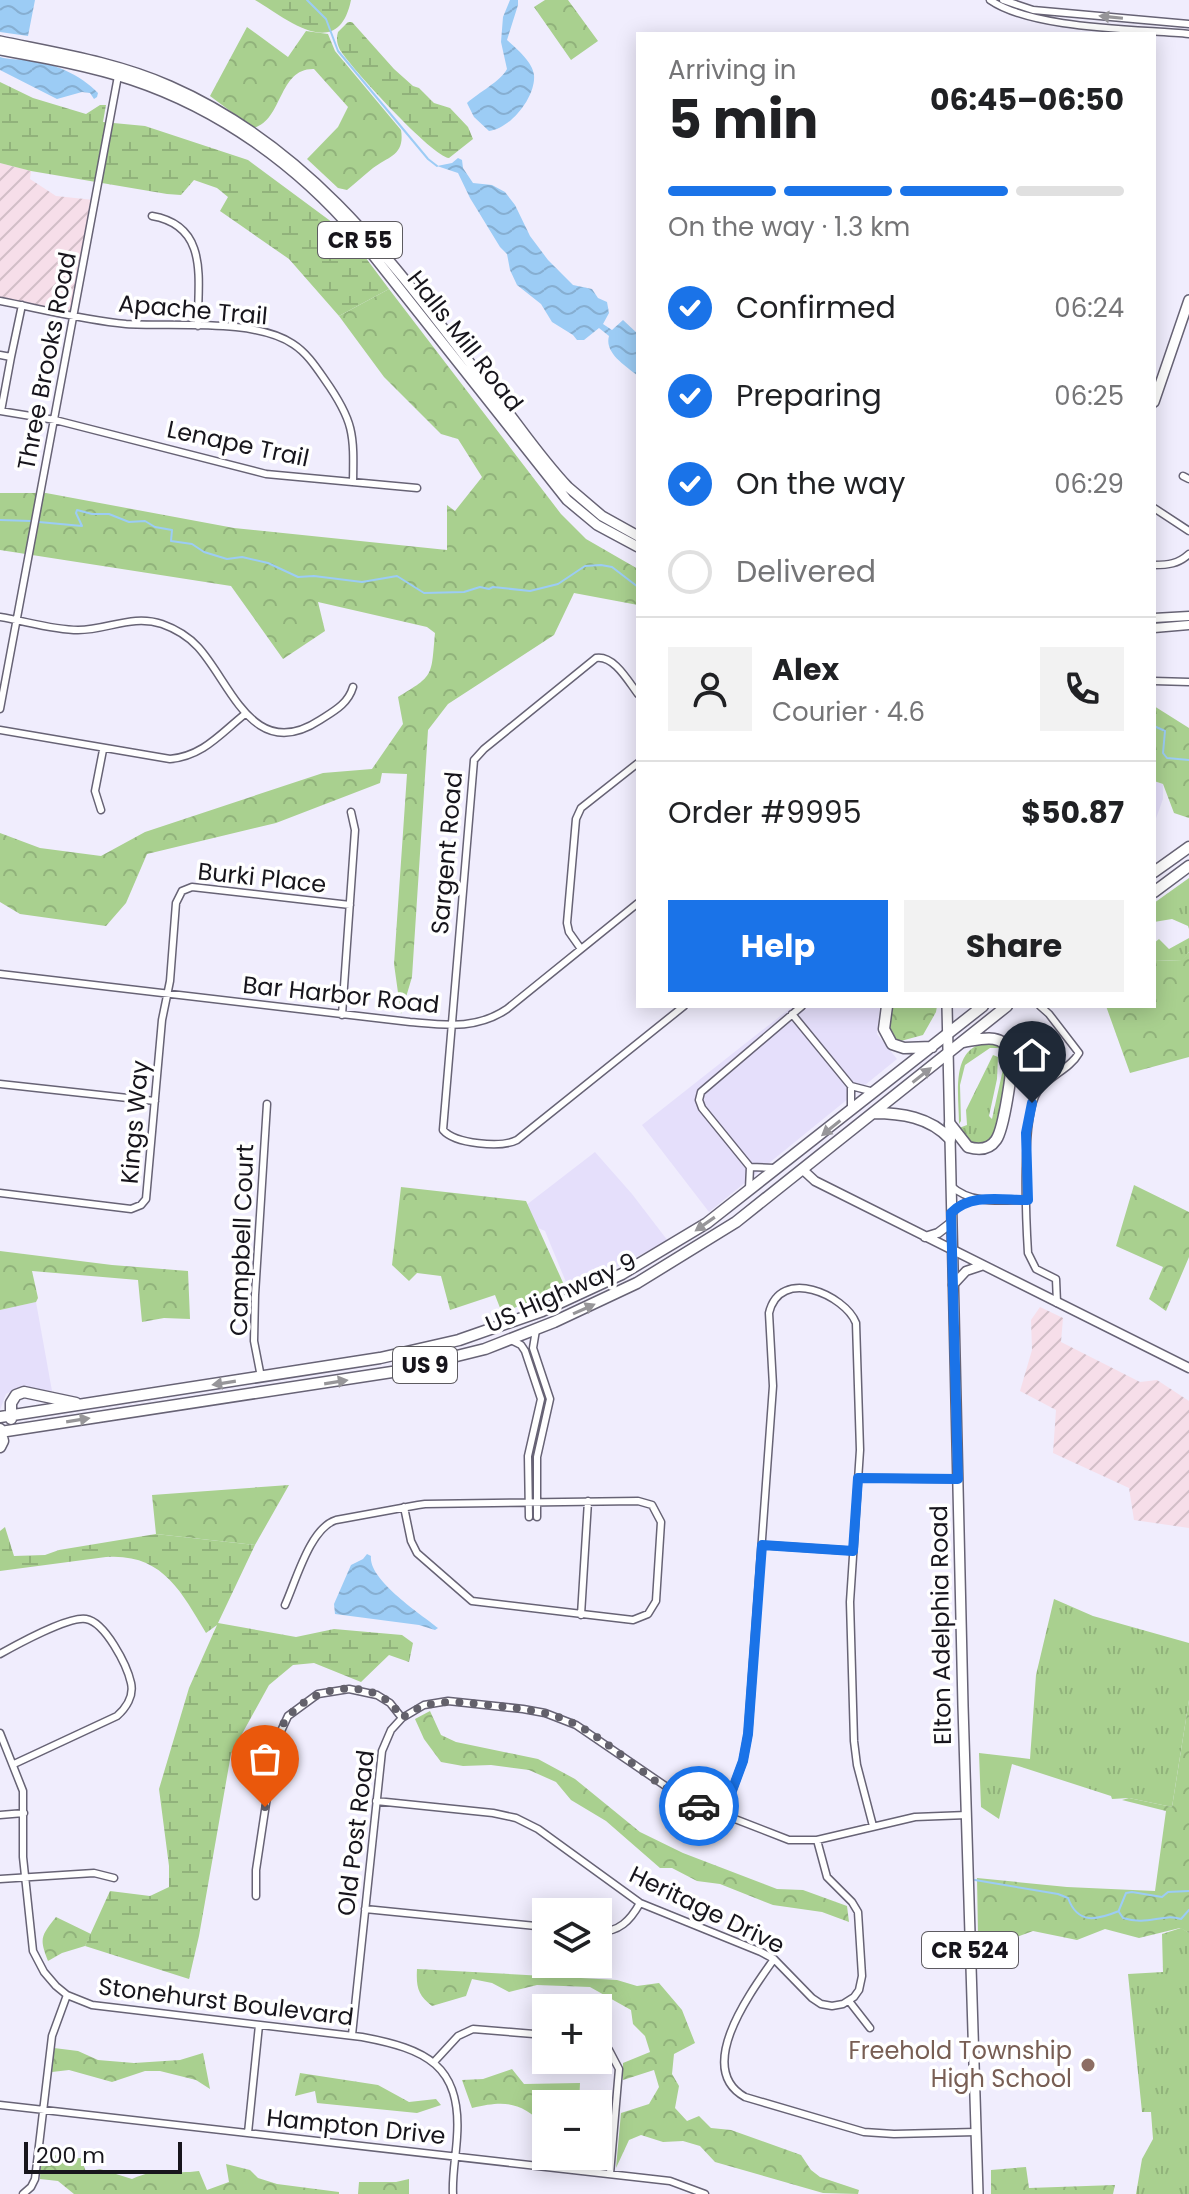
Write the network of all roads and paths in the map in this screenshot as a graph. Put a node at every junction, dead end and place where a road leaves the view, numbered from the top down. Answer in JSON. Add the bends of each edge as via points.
{"nodes":[{"id":1,"x":990,"y":0,"type":"edge"},
{"id":2,"x":1003,"y":0,"type":"edge"},
{"id":3,"x":1189,"y":24,"type":"edge"},
{"id":4,"x":1189,"y":34,"type":"edge"},
{"id":5,"x":0,"y":41,"type":"edge"},
{"id":6,"x":0,"y":50,"type":"edge"},
{"id":7,"x":86,"y":59,"type":"junction"},
{"id":8,"x":54,"y":60,"type":"junction"},
{"id":9,"x":119,"y":72,"type":"junction"},
{"id":10,"x":152,"y":216,"type":"dead end"},
{"id":11,"x":1189,"y":300,"type":"edge"},
{"id":12,"x":0,"y":301,"type":"edge"},
{"id":13,"x":22,"y":305,"type":"junction"},
{"id":14,"x":74,"y":315,"type":"junction"},
{"id":15,"x":1186,"y":320,"type":"edge"},
{"id":16,"x":198,"y":326,"type":"junction"},
{"id":17,"x":0,"y":355,"type":"edge"},
{"id":18,"x":11,"y":357,"type":"junction"},
{"id":19,"x":1156,"y":397,"type":"edge"},
{"id":20,"x":1,"y":411,"type":"edge"},
{"id":21,"x":55,"y":420,"type":"junction"},
{"id":22,"x":353,"y":482,"type":"junction"},
{"id":23,"x":417,"y":488,"type":"dead end"},
{"id":24,"x":1156,"y":509,"type":"edge"},
{"id":25,"x":1189,"y":531,"type":"edge"},
{"id":26,"x":636,"y":535,"type":"edge"},
{"id":27,"x":636,"y":546,"type":"edge"},
{"id":28,"x":1188,"y":558,"type":"edge"},
{"id":29,"x":1156,"y":565,"type":"edge"},
{"id":30,"x":1189,"y":616,"type":"edge"},
{"id":31,"x":0,"y":617,"type":"edge"},
{"id":32,"x":1156,"y":618,"type":"edge"},
{"id":33,"x":17,"y":620,"type":"junction"},
{"id":34,"x":1189,"y":625,"type":"edge"},
{"id":35,"x":1156,"y":628,"type":"edge"},
{"id":36,"x":1156,"y":681,"type":"edge"},
{"id":37,"x":1189,"y":682,"type":"edge"},
{"id":38,"x":353,"y":687,"type":"dead end"},
{"id":39,"x":636,"y":692,"type":"edge"},
{"id":40,"x":0,"y":709,"type":"edge"},
{"id":41,"x":245,"y":714,"type":"junction"},
{"id":42,"x":0,"y":730,"type":"edge"},
{"id":43,"x":103,"y":750,"type":"junction"},
{"id":44,"x":636,"y":765,"type":"edge"},
{"id":45,"x":101,"y":810,"type":"dead end"},
{"id":46,"x":351,"y":812,"type":"dead end"},
{"id":47,"x":1189,"y":847,"type":"edge"},
{"id":48,"x":1189,"y":866,"type":"edge"},
{"id":49,"x":1156,"y":871,"type":"edge"},
{"id":50,"x":1156,"y":891,"type":"edge"},
{"id":51,"x":350,"y":905,"type":"junction"},
{"id":52,"x":636,"y":905,"type":"edge"},
{"id":53,"x":581,"y":949,"type":"junction"},
{"id":54,"x":0,"y":974,"type":"edge"},
{"id":55,"x":167,"y":994,"type":"junction"},
{"id":56,"x":682,"y":1008,"type":"edge"},
{"id":57,"x":800,"y":1008,"type":"edge"},
{"id":58,"x":887,"y":1008,"type":"edge"},
{"id":59,"x":947,"y":1008,"type":"edge"},
{"id":60,"x":980,"y":1008,"type":"edge"},
{"id":61,"x":1005,"y":1008,"type":"edge"},
{"id":62,"x":1044,"y":1008,"type":"edge"},
{"id":63,"x":792,"y":1014,"type":"junction"},
{"id":64,"x":342,"y":1015,"type":"junction"},
{"id":65,"x":450,"y":1025,"type":"junction"},
{"id":66,"x":948,"y":1033,"type":"junction"},
{"id":67,"x":961,"y":1043,"type":"junction"},
{"id":68,"x":932,"y":1047,"type":"junction"},
{"id":69,"x":948,"y":1054,"type":"junction"},
{"id":70,"x":0,"y":1084,"type":"edge"},
{"id":71,"x":851,"y":1086,"type":"junction"},
{"id":72,"x":874,"y":1093,"type":"junction"},
{"id":73,"x":155,"y":1101,"type":"junction"},
{"id":74,"x":267,"y":1104,"type":"dead end"},
{"id":75,"x":851,"y":1112,"type":"junction"},
{"id":76,"x":873,"y":1113,"type":"junction"},
{"id":77,"x":950,"y":1124,"type":"junction"},
{"id":78,"x":950,"y":1139,"type":"junction"},
{"id":79,"x":750,"y":1167,"type":"junction"},
{"id":80,"x":781,"y":1167,"type":"junction"},
{"id":81,"x":802,"y":1169,"type":"junction"},
{"id":82,"x":950,"y":1185,"type":"junction"},
{"id":83,"x":0,"y":1193,"type":"edge"},
{"id":84,"x":748,"y":1193,"type":"junction"},
{"id":85,"x":974,"y":1199,"type":"junction"},
{"id":86,"x":1028,"y":1200,"type":"junction"},
{"id":87,"x":951,"y":1218,"type":"junction"},
{"id":88,"x":925,"y":1237,"type":"junction"},
{"id":89,"x":952,"y":1251,"type":"junction"},
{"id":90,"x":982,"y":1265,"type":"junction"},
{"id":91,"x":1046,"y":1276,"type":"junction"},
{"id":92,"x":953,"y":1285,"type":"junction"},
{"id":93,"x":1045,"y":1297,"type":"junction"},
{"id":94,"x":1057,"y":1303,"type":"junction"},
{"id":95,"x":536,"y":1330,"type":"junction"},
{"id":96,"x":511,"y":1340,"type":"junction"},
{"id":97,"x":1189,"y":1368,"type":"edge"},
{"id":98,"x":261,"y":1377,"type":"junction"},
{"id":99,"x":83,"y":1405,"type":"junction"},
{"id":100,"x":5,"y":1417,"type":"edge"},
{"id":101,"x":26,"y":1428,"type":"junction"},
{"id":102,"x":0,"y":1431,"type":"edge"},
{"id":103,"x":0,"y":1447,"type":"edge"},
{"id":104,"x":858,"y":1478,"type":"junction"},
{"id":105,"x":958,"y":1479,"type":"junction"},
{"id":106,"x":588,"y":1501,"type":"junction"},
{"id":107,"x":528,"y":1502,"type":"junction"},
{"id":108,"x":537,"y":1502,"type":"junction"},
{"id":109,"x":404,"y":1507,"type":"junction"},
{"id":110,"x":529,"y":1517,"type":"dead end"},
{"id":111,"x":537,"y":1517,"type":"dead end"},
{"id":112,"x":762,"y":1545,"type":"junction"},
{"id":113,"x":853,"y":1551,"type":"junction"},
{"id":114,"x":285,"y":1605,"type":"dead end"},
{"id":115,"x":581,"y":1615,"type":"junction"},
{"id":116,"x":0,"y":1654,"type":"edge"},
{"id":117,"x":402,"y":1718,"type":"junction"},
{"id":118,"x":0,"y":1733,"type":"edge"},
{"id":119,"x":14,"y":1764,"type":"junction"},
{"id":120,"x":376,"y":1801,"type":"junction"},
{"id":121,"x":24,"y":1813,"type":"junction"},
{"id":122,"x":0,"y":1815,"type":"edge"},
{"id":123,"x":723,"y":1815,"type":"junction"},
{"id":124,"x":967,"y":1815,"type":"junction"},
{"id":125,"x":873,"y":1826,"type":"junction"},
{"id":126,"x":817,"y":1840,"type":"junction"},
{"id":127,"x":24,"y":1876,"type":"junction"},
{"id":128,"x":114,"y":1878,"type":"dead end"},
{"id":129,"x":0,"y":1879,"type":"edge"},
{"id":130,"x":256,"y":1896,"type":"dead end"},
{"id":131,"x":640,"y":1903,"type":"junction"},
{"id":132,"x":365,"y":1909,"type":"junction"},
{"id":133,"x":532,"y":1926,"type":"edge"},
{"id":134,"x":612,"y":1930,"type":"edge"},
{"id":135,"x":774,"y":1959,"type":"junction"},
{"id":136,"x":67,"y":1995,"type":"junction"},
{"id":137,"x":849,"y":2001,"type":"junction"},
{"id":138,"x":259,"y":2025,"type":"junction"},
{"id":139,"x":870,"y":2028,"type":"dead end"},
{"id":140,"x":532,"y":2034,"type":"edge"},
{"id":141,"x":352,"y":2035,"type":"junction"},
{"id":142,"x":612,"y":2054,"type":"edge"},
{"id":143,"x":434,"y":2062,"type":"junction"},
{"id":144,"x":0,"y":2105,"type":"edge"},
{"id":145,"x":43,"y":2110,"type":"junction"},
{"id":146,"x":976,"y":2132,"type":"junction"},
{"id":147,"x":248,"y":2133,"type":"junction"},
{"id":148,"x":455,"y":2156,"type":"junction"},
{"id":149,"x":610,"y":2174,"type":"junction"},
{"id":150,"x":23,"y":2194,"type":"edge"},
{"id":151,"x":453,"y":2194,"type":"edge"},
{"id":152,"x":705,"y":2194,"type":"edge"},
{"id":153,"x":978,"y":2194,"type":"edge"}],
"edges":[{"from":1,"to":4,"type":"street","via":[[1036,19]]},
{"from":3,"to":2,"type":"street","one_way":true,"via":[[1020,7]]},
{"from":5,"to":7,"type":"main road","name":"Halls Mill Road","number":"CR 55"},
{"from":6,"to":8,"type":"main road","name":"Halls Mill Road","number":"CR 55"},
{"from":7,"to":8,"type":"main road"},
{"from":7,"to":9,"type":"main road","name":"Halls Mill Road","number":"CR 55"},
{"from":8,"to":9,"type":"main road","name":"Halls Mill Road","number":"CR 55"},
{"from":9,"to":14,"type":"street","name":"Three Brooks Road"},
{"from":9,"to":26,"type":"main road","name":"Halls Mill Road","number":"CR 55","via":[[169,85],[214,108],[311,176],[370,238],[562,481],[590,507]]},
{"from":9,"to":27,"type":"main road","name":"Halls Mill Road","number":"CR 55","via":[[210,114],[305,181],[357,235],[567,500],[597,525]]},
{"from":10,"to":16,"type":"street","via":[[171,222],[195,249]]},
{"from":11,"to":15,"type":"main road"},
{"from":12,"to":13,"type":"street","name":"Apache Trail"},
{"from":13,"to":14,"type":"street","name":"Apache Trail"},
{"from":13,"to":18,"type":"street"},
{"from":14,"to":16,"type":"street","name":"Apache Trail"},
{"from":14,"to":21,"type":"street","name":"Three Brooks Road"},
{"from":15,"to":19,"type":"main road"},
{"from":16,"to":22,"type":"street","name":"Apache Trail","via":[[265,331],[306,354],[349,420],[355,447]]},
{"from":17,"to":18,"type":"street"},
{"from":18,"to":20,"type":"street"},
{"from":20,"to":21,"type":"street","name":"Lenape Trail"},
{"from":21,"to":22,"type":"street","name":"Lenape Trail","via":[[266,474]]},
{"from":21,"to":33,"type":"street","name":"Three Brooks Road"},
{"from":22,"to":23,"type":"street","name":"Lenape Trail"},
{"from":24,"to":25,"type":"street"},
{"from":28,"to":29,"type":"street"},
{"from":30,"to":32,"type":"main road"},
{"from":31,"to":33,"type":"street"},
{"from":33,"to":40,"type":"street","name":"Three Brooks Road"},
{"from":33,"to":41,"type":"street","via":[[79,630],[135,620],[171,627],[199,648]]},
{"from":34,"to":35,"type":"main road"},
{"from":36,"to":37,"type":"street"},
{"from":38,"to":41,"type":"street","via":[[343,705],[301,729],[272,729]]},
{"from":39,"to":65,"type":"street","name":"Sargent Road","via":[[609,659],[596,658],[474,760]]},
{"from":41,"to":43,"type":"street","via":[[188,756],[159,759]]},
{"from":42,"to":43,"type":"street"},
{"from":43,"to":45,"type":"street","via":[[95,791]]},
{"from":44,"to":53,"type":"street","via":[[576,816],[567,923]]},
{"from":46,"to":51,"type":"street","via":[[355,830]]},
{"from":47,"to":49,"type":"highway"},
{"from":48,"to":50,"type":"highway"},
{"from":51,"to":55,"type":"street","name":"Burki Place","via":[[185,889],[176,903]]},
{"from":51,"to":64,"type":"street"},
{"from":52,"to":53,"type":"street","name":"Bar Harbor Road"},
{"from":53,"to":65,"type":"street","name":"Bar Harbor Road","via":[[498,1015]]},
{"from":54,"to":55,"type":"street","name":"Bar Harbor Road"},
{"from":55,"to":64,"type":"street","name":"Bar Harbor Road"},
{"from":55,"to":73,"type":"street","name":"Kings Way"},
{"from":56,"to":65,"type":"street","name":"Sargent Road","via":[[517,1140],[502,1146],[449,1136],[443,1130]]},
{"from":57,"to":63,"type":"street"},
{"from":58,"to":68,"type":"highway","via":[[884,1029],[892,1044]]},
{"from":59,"to":66,"type":"main road","name":"Elton Adelphia Road","number":"CR 524"},
{"from":60,"to":66,"type":"highway","name":"US Highway 9","number":"US 9"},
{"from":61,"to":67,"type":"highway","name":"US Highway 9","number":"US 9"},
{"from":62,"to":86,"type":"street","via":[[1079,1053],[1034,1099],[1026,1133]]},
{"from":63,"to":71,"type":"street"},
{"from":63,"to":79,"type":"street","via":[[700,1095],[702,1108]]},
{"from":64,"to":65,"type":"street","name":"Bar Harbor Road"},
{"from":66,"to":68,"type":"highway","name":"US Highway 9","number":"US 9"},
{"from":66,"to":69,"type":"main road","name":"Elton Adelphia Road","number":"CR 524"},
{"from":67,"to":69,"type":"highway","name":"US Highway 9","number":"US 9"},
{"from":67,"to":77,"type":"highway","via":[[1002,1041],[1012,1053],[1012,1067],[993,1143],[981,1149],[968,1147]]},
{"from":68,"to":72,"type":"highway","name":"US Highway 9","number":"US 9"},
{"from":76,"to":69,"type":"highway","name":"US Highway 9","number":"US 9","one_way":true},
{"from":69,"to":77,"type":"main road","name":"Elton Adelphia Road","number":"CR 524"},
{"from":70,"to":73,"type":"street"},
{"from":71,"to":72,"type":"street"},
{"from":71,"to":75,"type":"street"},
{"from":72,"to":75,"type":"highway","name":"US Highway 9","number":"US 9"},
{"from":73,"to":83,"type":"street","name":"Kings Way","via":[[147,1196],[141,1205],[131,1209]]},
{"from":74,"to":98,"type":"street","name":"Campbell Court","via":[[255,1295],[254,1341]]},
{"from":75,"to":80,"type":"highway","name":"US Highway 9","number":"US 9","one_way":true},
{"from":76,"to":78,"type":"highway","via":[[906,1115],[933,1125]]},
{"from":76,"to":81,"type":"highway","name":"US Highway 9","number":"US 9"},
{"from":77,"to":78,"type":"main road","name":"Elton Adelphia Road","number":"CR 524"},
{"from":78,"to":82,"type":"main road","name":"Elton Adelphia Road","number":"CR 524"},
{"from":79,"to":80,"type":"street"},
{"from":79,"to":84,"type":"street"},
{"from":80,"to":84,"type":"highway","name":"US Highway 9","number":"US 9"},
{"from":81,"to":88,"type":"main road","via":[[815,1181]]},
{"from":95,"to":81,"type":"highway","name":"US Highway 9","number":"US 9","one_way":true,"via":[[648,1277],[739,1220]]},
{"from":82,"to":85,"type":"street"},
{"from":82,"to":87,"type":"main road","name":"Elton Adelphia Road","number":"CR 524"},
{"from":84,"to":98,"type":"highway","name":"US Highway 9","number":"US 9","one_way":true,"via":[[647,1260],[525,1318],[420,1350]]},
{"from":85,"to":86,"type":"street"},
{"from":85,"to":87,"type":"street","via":[[959,1206]]},
{"from":86,"to":91,"type":"street","via":[[1028,1253]]},
{"from":87,"to":88,"type":"main road","via":[[941,1232]]},
{"from":87,"to":89,"type":"main road","name":"Elton Adelphia Road","number":"CR 524"},
{"from":88,"to":89,"type":"main road"},
{"from":89,"to":90,"type":"main road"},
{"from":89,"to":92,"type":"main road","name":"Elton Adelphia Road","number":"CR 524"},
{"from":90,"to":92,"type":"main road","via":[[966,1271]]},
{"from":90,"to":93,"type":"main road"},
{"from":91,"to":93,"type":"street","via":[[1053,1285]]},
{"from":91,"to":94,"type":"street","via":[[1058,1283]]},
{"from":92,"to":105,"type":"main road","name":"Elton Adelphia Road","number":"CR 524"},
{"from":93,"to":94,"type":"main road"},
{"from":94,"to":97,"type":"main road"},
{"from":95,"to":96,"type":"highway","name":"US Highway 9","number":"US 9"},
{"from":95,"to":108,"type":"street","via":[[533,1348],[550,1399],[537,1457]]},
{"from":101,"to":96,"type":"highway","name":"US Highway 9","number":"US 9","one_way":true,"via":[[359,1379]]},
{"from":96,"to":107,"type":"street","via":[[525,1351],[541,1399],[528,1456]]},
{"from":98,"to":99,"type":"highway","name":"US Highway 9","number":"US 9","one_way":true},
{"from":99,"to":100,"type":"highway","name":"US Highway 9","number":"US 9"},
{"from":99,"to":100,"type":"highway","via":[[24,1392],[16,1395]]},
{"from":100,"to":101,"type":"highway"},
{"from":101,"to":102,"type":"highway","name":"US Highway 9","number":"US 9"},
{"from":102,"to":103,"type":"highway"},
{"from":104,"to":105,"type":"street"},
{"from":104,"to":112,"type":"street","via":[[856,1323],[840,1303],[806,1288],[788,1288],[775,1298],[769,1313],[773,1386]]},
{"from":104,"to":113,"type":"street"},
{"from":105,"to":124,"type":"main road","name":"Elton Adelphia Road","number":"CR 524"},
{"from":106,"to":108,"type":"street"},
{"from":106,"to":115,"type":"street"},
{"from":106,"to":115,"type":"street","via":[[645,1502],[657,1511],[661,1526],[651,1611],[633,1620]]},
{"from":107,"to":108,"type":"street"},
{"from":107,"to":109,"type":"street"},
{"from":107,"to":110,"type":"street"},
{"from":108,"to":111,"type":"street"},
{"from":109,"to":114,"type":"street","via":[[324,1525]]},
{"from":109,"to":115,"type":"street","via":[[417,1553],[468,1599]]},
{"from":112,"to":113,"type":"street"},
{"from":112,"to":123,"type":"street","via":[[748,1734]]},
{"from":113,"to":125,"type":"street","via":[[854,1741]]},
{"from":116,"to":119,"type":"street","via":[[86,1619],[108,1634],[131,1683],[128,1703],[117,1716]]},
{"from":117,"to":120,"type":"street","name":"Old Post Road","via":[[382,1751]]},
{"from":117,"to":123,"type":"street","via":[[442,1701],[556,1716],[592,1734],[678,1797]]},
{"from":117,"to":130,"type":"street","via":[[377,1695],[349,1689],[318,1694],[288,1716],[275,1744]]},
{"from":118,"to":119,"type":"street","name":"Stonehurst Boulevard"},
{"from":119,"to":121,"type":"street","name":"Stonehurst Boulevard"},
{"from":120,"to":131,"type":"street","name":"Heritage Drive","via":[[516,1818]]},
{"from":120,"to":132,"type":"street","name":"Old Post Road"},
{"from":121,"to":122,"type":"street"},
{"from":121,"to":127,"type":"street","name":"Stonehurst Boulevard"},
{"from":123,"to":126,"type":"street","via":[[789,1840]]},
{"from":124,"to":125,"type":"street","via":[[915,1817]]},
{"from":124,"to":146,"type":"main road","name":"Elton Adelphia Road","number":"CR 524"},
{"from":125,"to":126,"type":"street"},
{"from":126,"to":137,"type":"street","via":[[827,1877],[852,1902],[860,1919],[862,1979]]},
{"from":127,"to":128,"type":"street","via":[[94,1873]]},
{"from":127,"to":129,"type":"street"},
{"from":127,"to":136,"type":"street","name":"Stonehurst Boulevard","via":[[33,1951],[48,1977]]},
{"from":131,"to":134,"type":"street","via":[[626,1923]]},
{"from":131,"to":135,"type":"street","name":"Heritage Drive"},
{"from":132,"to":133,"type":"street"},
{"from":132,"to":141,"type":"street","name":"Old Post Road"},
{"from":135,"to":137,"type":"street","name":"Heritage Drive","via":[[815,2001],[832,2006]]},
{"from":135,"to":146,"type":"street","via":[[730,2031],[726,2074],[736,2091],[864,2132]]},
{"from":136,"to":138,"type":"street","name":"Stonehurst Boulevard","via":[[102,2007]]},
{"from":136,"to":145,"type":"street","via":[[52,2036]]},
{"from":137,"to":139,"type":"street"},
{"from":138,"to":141,"type":"street","name":"Stonehurst Boulevard"},
{"from":138,"to":147,"type":"street"},
{"from":140,"to":143,"type":"street","via":[[473,2029],[458,2036]]},
{"from":141,"to":143,"type":"street","name":"Stonehurst Boulevard"},
{"from":142,"to":149,"type":"street","via":[[619,2069]]},
{"from":143,"to":148,"type":"street","via":[[455,2094]]},
{"from":144,"to":145,"type":"street","name":"Hampton Drive"},
{"from":145,"to":147,"type":"street","name":"Hampton Drive"},
{"from":145,"to":150,"type":"street","via":[[35,2179]]},
{"from":146,"to":153,"type":"main road","name":"Elton Adelphia Road","number":"CR 524"},
{"from":147,"to":148,"type":"street","name":"Hampton Drive"},
{"from":148,"to":149,"type":"street","name":"Hampton Drive"},
{"from":148,"to":151,"type":"street"},
{"from":149,"to":152,"type":"street","name":"Hampton Drive","via":[[670,2181]]}]}
